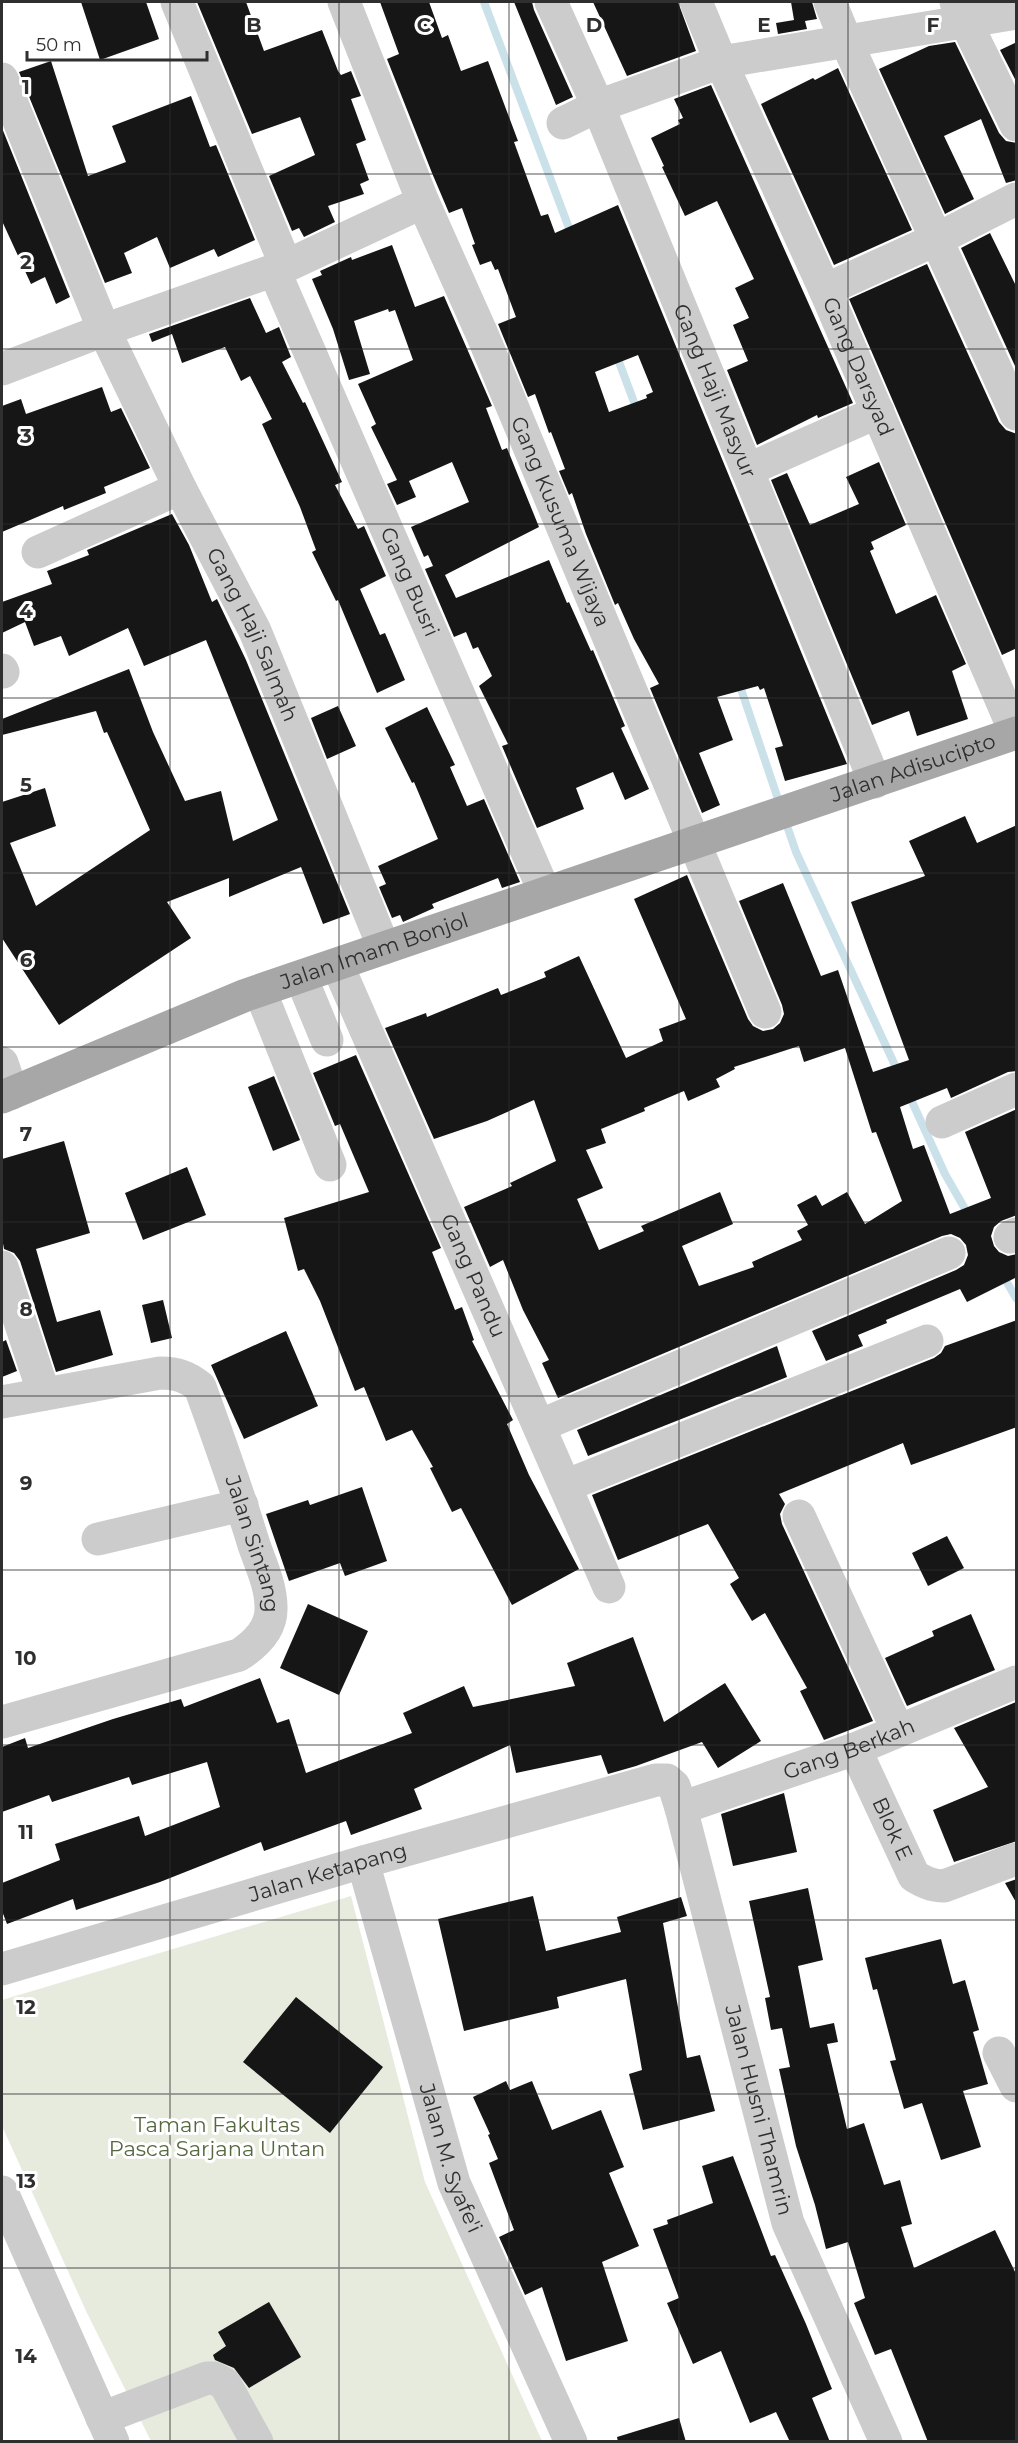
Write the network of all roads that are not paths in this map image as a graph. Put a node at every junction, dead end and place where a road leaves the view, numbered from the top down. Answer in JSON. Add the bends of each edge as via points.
{"nodes":[{"id":1,"x":177,"y":2,"type":"edge"},
{"id":2,"x":344,"y":2,"type":"edge"},
{"id":3,"x":551,"y":2,"type":"edge"},
{"id":4,"x":696,"y":2,"type":"edge"},
{"id":5,"x":830,"y":2,"type":"edge"},
{"id":6,"x":960,"y":11,"type":"edge"},
{"id":7,"x":1017,"y":13,"type":"edge"},
{"id":8,"x":846,"y":41,"type":"junction"},
{"id":9,"x":721,"y":62,"type":"junction"},
{"id":10,"x":2,"y":79,"type":"edge"},
{"id":11,"x":598,"y":106,"type":"junction"},
{"id":12,"x":563,"y":123,"type":"dead end"},
{"id":13,"x":1017,"y":125,"type":"edge"},
{"id":14,"x":11,"y":131,"type":"edge"},
{"id":15,"x":1017,"y":199,"type":"edge"},
{"id":16,"x":423,"y":202,"type":"junction"},
{"id":17,"x":937,"y":239,"type":"junction"},
{"id":18,"x":280,"y":268,"type":"junction"},
{"id":19,"x":825,"y":290,"type":"junction"},
{"id":20,"x":104,"y":330,"type":"junction"},
{"id":21,"x":2,"y":369,"type":"edge"},
{"id":22,"x":878,"y":412,"type":"junction"},
{"id":23,"x":1017,"y":414,"type":"edge"},
{"id":24,"x":747,"y":470,"type":"junction"},
{"id":25,"x":180,"y":488,"type":"junction"},
{"id":26,"x":38,"y":552,"type":"dead end"},
{"id":27,"x":1016,"y":733,"type":"edge"},
{"id":28,"x":875,"y":782,"type":"junction"},
{"id":29,"x":753,"y":822,"type":"joint"},
{"id":30,"x":694,"y":842,"type":"junction"},
{"id":31,"x":545,"y":893,"type":"junction"},
{"id":32,"x":384,"y":948,"type":"junction"},
{"id":33,"x":337,"y":964,"type":"junction"},
{"id":34,"x":301,"y":977,"type":"junction"},
{"id":35,"x":260,"y":991,"type":"junction"},
{"id":36,"x":765,"y":1012,"type":"dead end"},
{"id":37,"x":327,"y":1040,"type":"dead end"},
{"id":38,"x":5,"y":1084,"type":"edge"},
{"id":39,"x":1017,"y":1089,"type":"edge"},
{"id":40,"x":942,"y":1122,"type":"dead end"},
{"id":41,"x":330,"y":1165,"type":"dead end"},
{"id":42,"x":949,"y":1252,"type":"dead end"},
{"id":43,"x":2,"y":1267,"type":"edge"},
{"id":44,"x":927,"y":1341,"type":"dead end"},
{"id":45,"x":44,"y":1394,"type":"junction"},
{"id":46,"x":2,"y":1402,"type":"edge"},
{"id":47,"x":539,"y":1426,"type":"junction"},
{"id":48,"x":565,"y":1486,"type":"junction"},
{"id":49,"x":242,"y":1505,"type":"junction"},
{"id":50,"x":799,"y":1516,"type":"dead end"},
{"id":51,"x":98,"y":1539,"type":"dead end"},
{"id":52,"x":609,"y":1587,"type":"dead end"},
{"id":53,"x":1017,"y":1682,"type":"edge"},
{"id":54,"x":2,"y":1722,"type":"edge"},
{"id":55,"x":898,"y":1731,"type":"junction"},
{"id":56,"x":855,"y":1749,"type":"junction"},
{"id":57,"x":656,"y":1780,"type":"joint"},
{"id":58,"x":681,"y":1808,"type":"junction"},
{"id":59,"x":1017,"y":1859,"type":"edge"},
{"id":60,"x":363,"y":1862,"type":"junction"},
{"id":61,"x":2,"y":1969,"type":"edge"},
{"id":62,"x":999,"y":2053,"type":"dead end"},
{"id":63,"x":1017,"y":2086,"type":"edge"},
{"id":64,"x":2,"y":2192,"type":"edge"},
{"id":65,"x":108,"y":2430,"type":"edge"},
{"id":66,"x":257,"y":2442,"type":"edge"},
{"id":67,"x":571,"y":2442,"type":"edge"},
{"id":68,"x":886,"y":2442,"type":"edge"}],
"edges":[{"from":1,"to":18,"type":"street","name":"Gang Busri"},
{"from":2,"to":16,"type":"street","name":"Gang Kusuma Wijaya"},
{"from":3,"to":11,"type":"street","name":"Gang Haji Masyur"},
{"from":4,"to":9,"type":"street","name":"Gang Darsyad"},
{"from":5,"to":8,"type":"street"},
{"from":6,"to":7,"type":"street"},
{"from":6,"to":8,"type":"street"},
{"from":6,"to":13,"type":"street"},
{"from":8,"to":9,"type":"street"},
{"from":8,"to":17,"type":"street"},
{"from":9,"to":11,"type":"street"},
{"from":9,"to":19,"type":"street","name":"Gang Darsyad"},
{"from":10,"to":14,"type":"street","name":"Gang Haji Salmah"},
{"from":11,"to":12,"type":"street"},
{"from":11,"to":24,"type":"street","name":"Gang Haji Masyur"},
{"from":14,"to":20,"type":"street","name":"Gang Haji Salmah"},
{"from":15,"to":17,"type":"street"},
{"from":16,"to":18,"type":"street"},
{"from":16,"to":30,"type":"street","name":"Gang Kusuma Wijaya"},
{"from":17,"to":19,"type":"street"},
{"from":17,"to":23,"type":"street"},
{"from":18,"to":20,"type":"street"},
{"from":18,"to":31,"type":"street","name":"Gang Busri"},
{"from":19,"to":22,"type":"street","name":"Gang Darsyad"},
{"from":20,"to":21,"type":"street"},
{"from":20,"to":25,"type":"street","name":"Gang Haji Salmah"},
{"from":22,"to":24,"type":"street"},
{"from":22,"to":27,"type":"street","name":"Gang Darsyad"},
{"from":24,"to":28,"type":"street","name":"Gang Haji Masyur"},
{"from":25,"to":26,"type":"street"},
{"from":25,"to":32,"type":"street","name":"Gang Haji Salmah","via":[[255,631]]},
{"from":27,"to":28,"type":"main road","name":"Jalan Adisucipto"},
{"from":28,"to":29,"type":"main road","name":"Jalan Adisucipto"},
{"from":29,"to":30,"type":"main road","name":"Jalan Imam Bonjol"},
{"from":30,"to":31,"type":"main road","name":"Jalan Imam Bonjol"},
{"from":30,"to":36,"type":"street","name":"Gang Kusuma Wijaya"},
{"from":31,"to":32,"type":"main road","name":"Jalan Imam Bonjol"},
{"from":32,"to":33,"type":"main road","name":"Jalan Imam Bonjol"},
{"from":33,"to":34,"type":"main road","name":"Jalan Imam Bonjol"},
{"from":33,"to":47,"type":"street","name":"Gang Pandu"},
{"from":34,"to":35,"type":"main road","name":"Jalan Imam Bonjol"},
{"from":34,"to":37,"type":"street"},
{"from":35,"to":38,"type":"main road","name":"Jalan Imam Bonjol"},
{"from":35,"to":41,"type":"street"},
{"from":39,"to":40,"type":"street"},
{"from":42,"to":47,"type":"street"},
{"from":43,"to":45,"type":"street"},
{"from":44,"to":48,"type":"street"},
{"from":45,"to":46,"type":"street","name":"Jalan Sintang"},
{"from":45,"to":49,"type":"street","name":"Jalan Sintang","via":[[160,1373],[192,1380],[200,1387]]},
{"from":47,"to":48,"type":"street","name":"Gang Pandu"},
{"from":48,"to":52,"type":"street","name":"Gang Pandu"},
{"from":49,"to":51,"type":"street"},
{"from":49,"to":54,"type":"street","name":"Jalan Sintang","via":[[272,1609],[265,1632],[255,1644],[239,1655]]},
{"from":50,"to":55,"type":"street"},
{"from":53,"to":55,"type":"street","name":"Gang Berkah"},
{"from":55,"to":56,"type":"street","name":"Gang Berkah"},
{"from":56,"to":58,"type":"street","name":"Gang Berkah"},
{"from":56,"to":59,"type":"street","name":"Blok E","via":[[914,1876],[933,1886],[944,1886]]},
{"from":57,"to":58,"type":"street","name":"Jalan Husni Thamrin","via":[[671,1782]]},
{"from":57,"to":60,"type":"street","name":"Jalan Ketapang"},
{"from":58,"to":68,"type":"street","name":"Jalan Husni Thamrin","via":[[788,2223]]},
{"from":60,"to":61,"type":"street","name":"Jalan Ketapang"},
{"from":60,"to":67,"type":"street","name":"Jalan M. Syafe'i","via":[[454,2183]]},
{"from":62,"to":63,"type":"street"},
{"from":64,"to":65,"type":"street"},
{"from":65,"to":66,"type":"street","via":[[214,2378],[225,2384]]}]}
